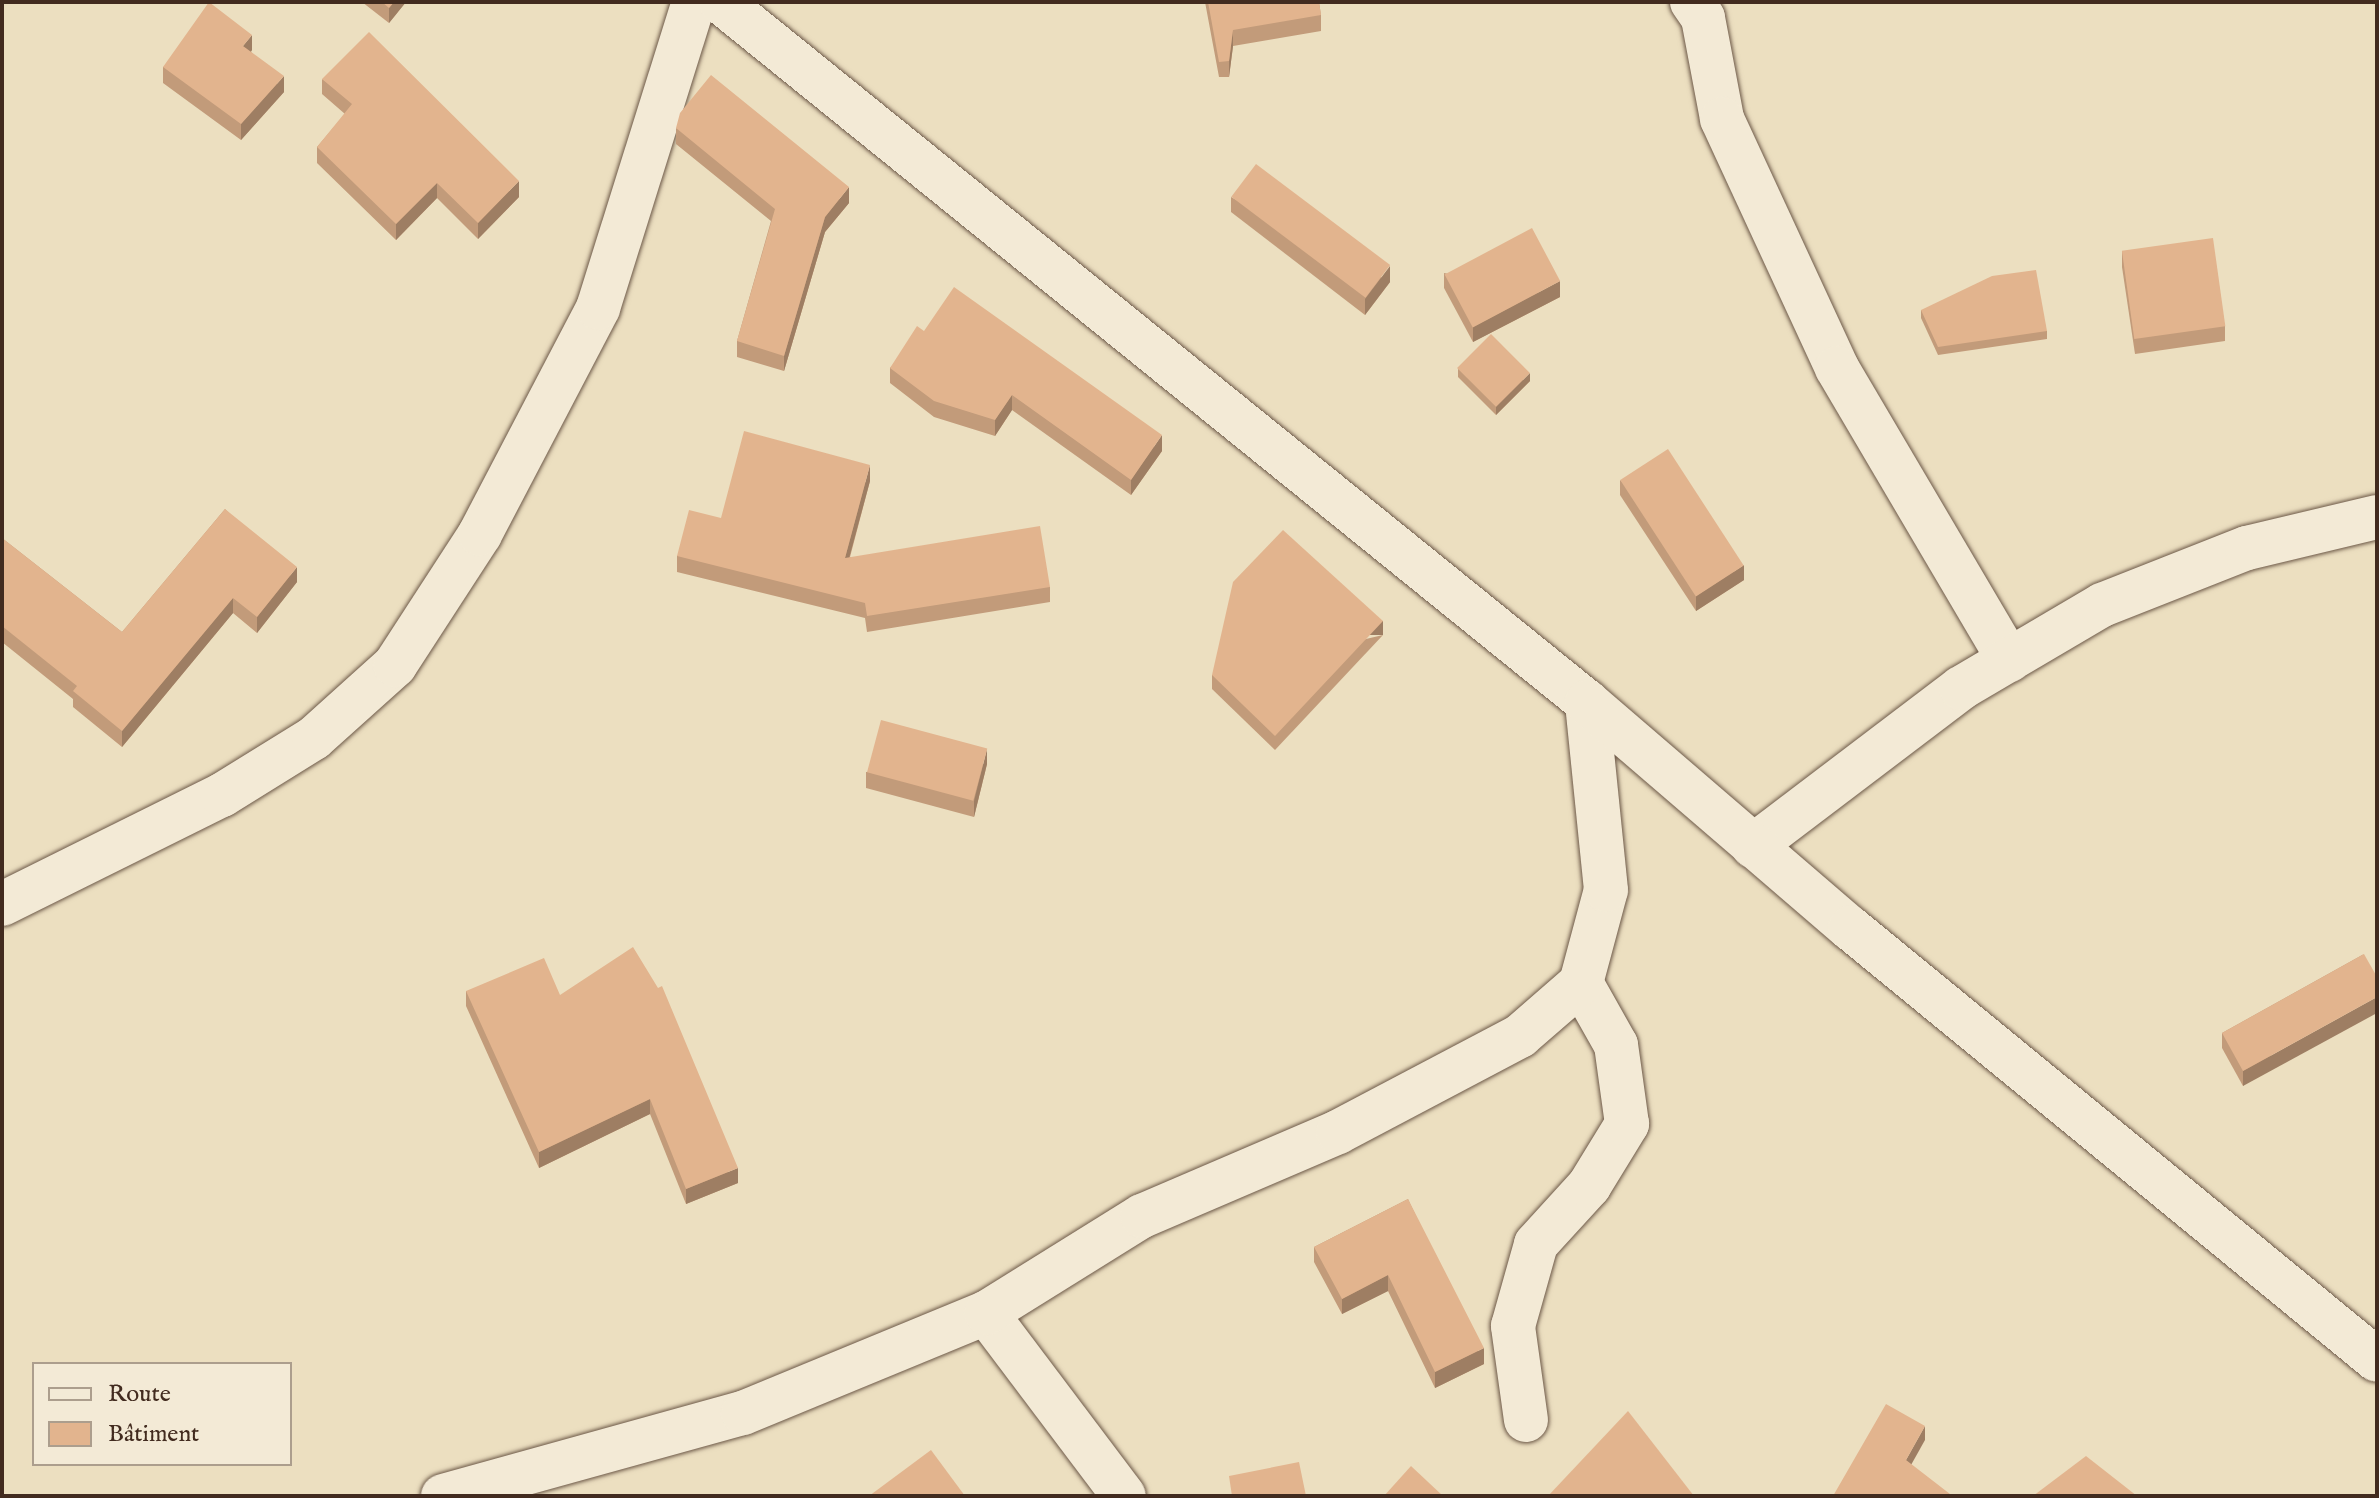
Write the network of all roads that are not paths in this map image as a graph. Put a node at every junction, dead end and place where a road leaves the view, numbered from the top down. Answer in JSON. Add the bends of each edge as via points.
{"nodes":[{"id":1,"x":694,"y":2,"type":"edge"},
{"id":2,"x":721,"y":2,"type":"edge"},
{"id":3,"x":1692,"y":2,"type":"edge"},
{"id":4,"x":2377,"y":517,"type":"edge"},
{"id":5,"x":2009,"y":660,"type":"junction"},
{"id":6,"x":1587,"y":702,"type":"junction"},
{"id":7,"x":1753,"y":846,"type":"junction"},
{"id":8,"x":2,"y":904,"type":"edge"},
{"id":9,"x":1581,"y":983,"type":"junction"},
{"id":10,"x":986,"y":1313,"type":"junction"},
{"id":11,"x":2377,"y":1360,"type":"edge"},
{"id":12,"x":1526,"y":1420,"type":"dead end"},
{"id":13,"x":443,"y":1496,"type":"edge"},
{"id":14,"x":1124,"y":1496,"type":"edge"}],
"edges":[{"from":1,"to":8,"type":"street","via":[[598,308],[480,534],[395,665],[314,738],[222,795]]},
{"from":2,"to":6,"type":"street"},
{"from":3,"to":5,"type":"street","via":[[1703,18],[1722,119],[1837,368]]},
{"from":4,"to":5,"type":"street","via":[[2247,548],[2102,605]]},
{"from":5,"to":7,"type":"street","via":[[1961,688]]},
{"from":6,"to":7,"type":"street"},
{"from":6,"to":9,"type":"street","via":[[1606,890]]},
{"from":7,"to":11,"type":"street"},
{"from":9,"to":10,"type":"street","via":[[1520,1036],[1338,1132],[1142,1216]]},
{"from":9,"to":12,"type":"street","via":[[1616,1045],[1627,1124],[1589,1186],[1536,1244],[1513,1326]]},
{"from":10,"to":13,"type":"street","via":[[743,1413]]},
{"from":10,"to":14,"type":"street"}]}
